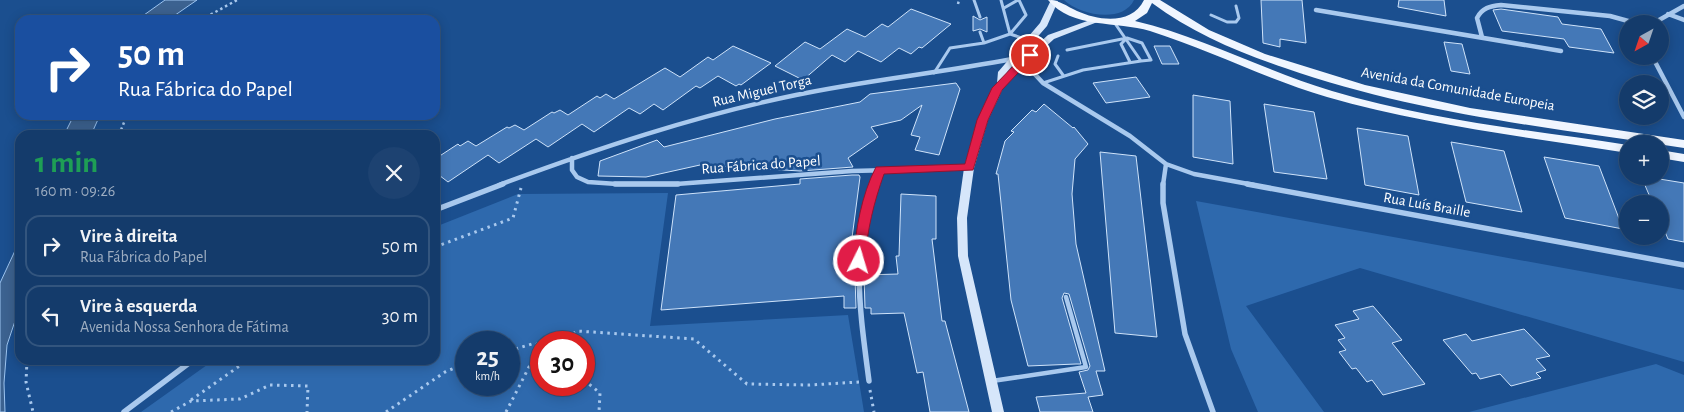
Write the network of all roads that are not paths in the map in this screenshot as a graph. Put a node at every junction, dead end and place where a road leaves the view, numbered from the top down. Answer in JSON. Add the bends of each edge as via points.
{"nodes":[{"id":1,"x":974,"y":0,"type":"edge"},
{"id":2,"x":1001,"y":0,"type":"edge"},
{"id":3,"x":1018,"y":0,"type":"edge"},
{"id":4,"x":1149,"y":0,"type":"edge"},
{"id":5,"x":1154,"y":0,"type":"edge"},
{"id":6,"x":1053,"y":1,"type":"edge"},
{"id":7,"x":1236,"y":6,"type":"dead end"},
{"id":8,"x":1684,"y":6,"type":"edge"},
{"id":9,"x":1004,"y":8,"type":"junction"},
{"id":10,"x":1316,"y":10,"type":"dead end"},
{"id":11,"x":1668,"y":14,"type":"joint"},
{"id":12,"x":1211,"y":15,"type":"dead end"},
{"id":13,"x":980,"y":17,"type":"dead end"},
{"id":14,"x":1619,"y":18,"type":"edge"},
{"id":15,"x":1684,"y":20,"type":"edge"},
{"id":16,"x":1096,"y":21,"type":"junction"},
{"id":17,"x":1119,"y":21,"type":"junction"},
{"id":18,"x":980,"y":32,"type":"dead end"},
{"id":19,"x":1010,"y":34,"type":"junction"},
{"id":20,"x":1034,"y":35,"type":"junction"},
{"id":21,"x":1482,"y":37,"type":"junction"},
{"id":22,"x":1126,"y":38,"type":"junction"},
{"id":23,"x":984,"y":43,"type":"junction"},
{"id":24,"x":950,"y":48,"type":"joint"},
{"id":25,"x":1067,"y":50,"type":"dead end"},
{"id":26,"x":1561,"y":51,"type":"dead end"},
{"id":27,"x":1030,"y":55,"type":"junction"},
{"id":28,"x":1058,"y":56,"type":"dead end"},
{"id":29,"x":1012,"y":60,"type":"junction"},
{"id":30,"x":1141,"y":61,"type":"junction"},
{"id":31,"x":1130,"y":62,"type":"junction"},
{"id":32,"x":1657,"y":65,"type":"edge"},
{"id":33,"x":934,"y":73,"type":"junction"},
{"id":34,"x":1063,"y":76,"type":"junction"},
{"id":35,"x":1001,"y":83,"type":"junction"},
{"id":36,"x":1043,"y":83,"type":"junction"},
{"id":37,"x":1683,"y":115,"type":"edge"},
{"id":38,"x":1684,"y":144,"type":"edge"},
{"id":39,"x":1619,"y":148,"type":"edge"},
{"id":40,"x":1669,"y":156,"type":"edge"},
{"id":41,"x":572,"y":158,"type":"junction"},
{"id":42,"x":1684,"y":158,"type":"edge"},
{"id":43,"x":1166,"y":164,"type":"junction"},
{"id":44,"x":969,"y":168,"type":"junction"},
{"id":45,"x":880,"y":170,"type":"junction"},
{"id":46,"x":440,"y":208,"type":"edge"},
{"id":47,"x":1684,"y":265,"type":"edge"},
{"id":48,"x":1066,"y":297,"type":"dead end"},
{"id":49,"x":186,"y":365,"type":"edge"},
{"id":50,"x":869,"y":381,"type":"road end"},
{"id":51,"x":990,"y":381,"type":"junction"},
{"id":52,"x":124,"y":412,"type":"edge"},
{"id":53,"x":998,"y":412,"type":"edge"},
{"id":54,"x":1213,"y":412,"type":"edge"}],
"edges":[{"from":1,"to":13,"type":"lane"},
{"from":2,"to":9,"type":"lane"},
{"from":3,"to":9,"type":"lane"},
{"from":3,"to":19,"type":"lane","via":[[1026,15]]},
{"from":4,"to":17,"type":"main road","via":[[1142,12]]},
{"from":5,"to":38,"type":"main road","name":"Avenida da Comunidade Europeia","via":[[1218,38],[1344,84],[1425,103]]},
{"from":6,"to":16,"type":"main road","name":"Avenida da Comunidade Europeia","via":[[1071,14]]},
{"from":6,"to":20,"type":"main road","via":[[1046,19]]},
{"from":7,"to":12,"type":"lane","via":[[1239,18],[1236,22]]},
{"from":8,"to":11,"type":"street"},
{"from":9,"to":19,"type":"lane"},
{"from":10,"to":21,"type":"street"},
{"from":11,"to":15,"type":"street"},
{"from":14,"to":21,"type":"street","via":[[1511,4],[1496,5],[1486,7],[1477,18]]},
{"from":16,"to":17,"type":"main road","name":"Avenida da Comunidade Europeia"},
{"from":16,"to":27,"type":"main road","via":[[1051,37]]},
{"from":17,"to":22,"type":"lane"},
{"from":17,"to":39,"type":"main road","name":"Avenida da Comunidade Europeia","via":[[1170,32],[1301,85],[1354,101],[1455,122]]},
{"from":18,"to":23,"type":"lane"},
{"from":19,"to":20,"type":"lane","via":[[1025,39]]},
{"from":19,"to":23,"type":"lane"},
{"from":20,"to":29,"type":"main road"},
{"from":21,"to":26,"type":"street"},
{"from":22,"to":25,"type":"lane"},
{"from":22,"to":30,"type":"lane"},
{"from":22,"to":30,"type":"lane","via":[[1142,43],[1151,60]]},
{"from":22,"to":31,"type":"lane","via":[[1121,44]]},
{"from":23,"to":24,"type":"lane"},
{"from":24,"to":33,"type":"lane"},
{"from":27,"to":35,"type":"main road","via":[[1014,74]]},
{"from":27,"to":36,"type":"street","via":[[1030,69]]},
{"from":28,"to":34,"type":"lane","via":[[1055,64]]},
{"from":29,"to":33,"type":"street","name":"Rua Miguel Torga"},
{"from":29,"to":35,"type":"main road","via":[[1002,72]]},
{"from":30,"to":31,"type":"lane"},
{"from":31,"to":34,"type":"lane"},
{"from":32,"to":37,"type":"street"},
{"from":33,"to":41,"type":"street","name":"Rua Miguel Torga","via":[[795,95],[656,130]]},
{"from":34,"to":36,"type":"lane"},
{"from":35,"to":44,"type":"main road","via":[[983,120]]},
{"from":36,"to":43,"type":"street","via":[[1130,136]]},
{"from":40,"to":42,"type":"main road"},
{"from":41,"to":45,"type":"street","name":"Rua Fábrica do Papel","via":[[572,170],[577,177],[588,182],[617,184],[676,184]]},
{"from":41,"to":46,"type":"street","name":"Rua Miguel Torga"},
{"from":43,"to":47,"type":"street","name":"Rua Luís Braille","via":[[1217,179]]},
{"from":43,"to":54,"type":"street","via":[[1162,179],[1163,203],[1185,334]]},
{"from":44,"to":45,"type":"street","name":"Rua Fábrica do Papel"},
{"from":44,"to":51,"type":"main road","via":[[962,218],[963,256]]},
{"from":45,"to":50,"type":"street","via":[[863,224],[859,261],[861,316]]},
{"from":48,"to":51,"type":"lane","via":[[1086,367]]},
{"from":49,"to":52,"type":"street"},
{"from":51,"to":53,"type":"main road"}]}
